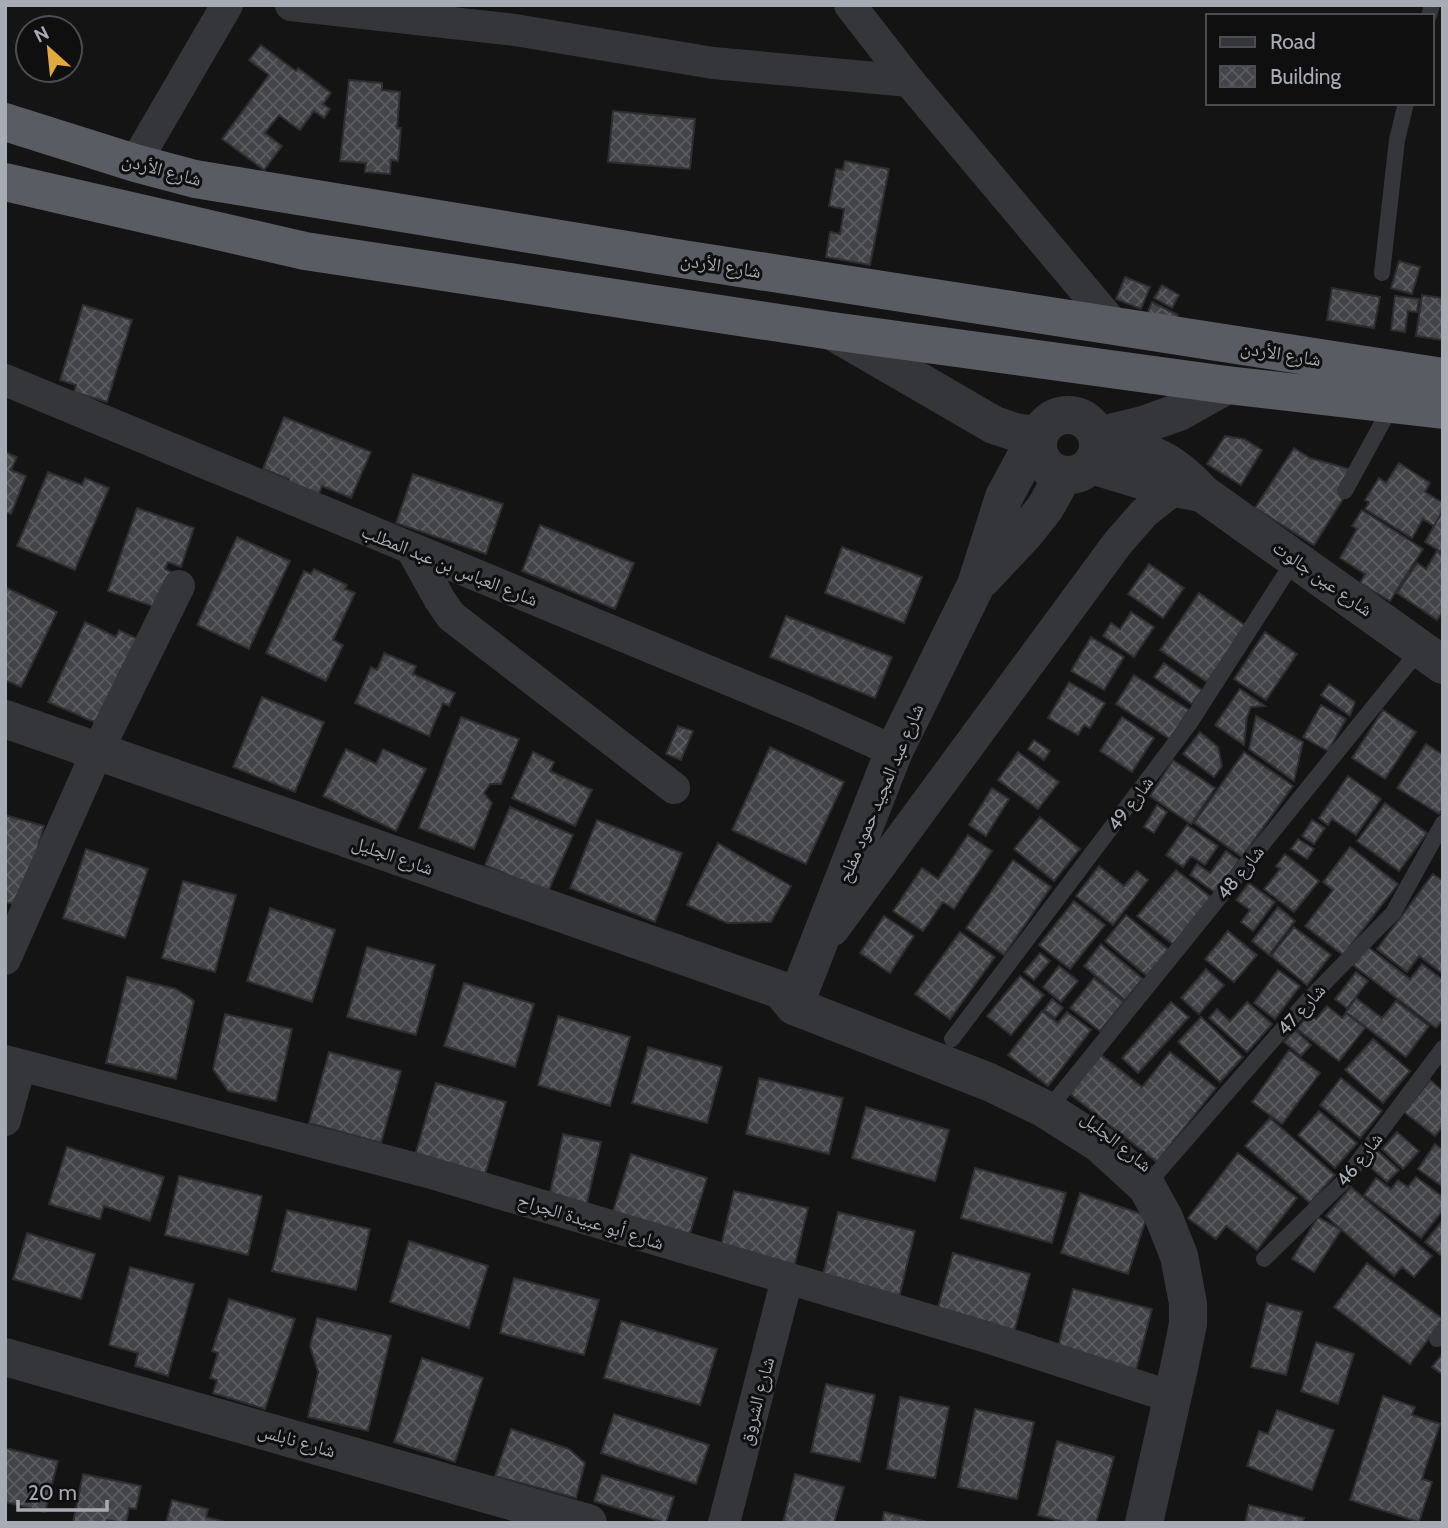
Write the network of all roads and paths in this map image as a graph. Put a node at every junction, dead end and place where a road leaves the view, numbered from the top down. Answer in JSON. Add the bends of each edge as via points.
{"nodes":[{"id":1,"x":228,"y":5,"type":"edge"},
{"id":2,"x":291,"y":5,"type":"edge"},
{"id":3,"x":850,"y":5,"type":"edge"},
{"id":4,"x":909,"y":81,"type":"junction"},
{"id":5,"x":1405,"y":105,"type":"edge"},
{"id":6,"x":5,"y":122,"type":"edge"},
{"id":7,"x":135,"y":163,"type":"junction"},
{"id":8,"x":5,"y":181,"type":"edge"},
{"id":9,"x":1382,"y":274,"type":"dead end"},
{"id":10,"x":1114,"y":325,"type":"junction"},
{"id":11,"x":832,"y":331,"type":"junction"},
{"id":12,"x":1443,"y":377,"type":"edge"},
{"id":13,"x":5,"y":380,"type":"edge"},
{"id":14,"x":1227,"y":385,"type":"junction"},
{"id":15,"x":1394,"y":403,"type":"junction"},
{"id":16,"x":1443,"y":410,"type":"edge"},
{"id":17,"x":1039,"y":439,"type":"junction"},
{"id":18,"x":1088,"y":454,"type":"junction"},
{"id":19,"x":1188,"y":487,"type":"junction"},
{"id":20,"x":1345,"y":491,"type":"dead end"},
{"id":21,"x":411,"y":548,"type":"junction"},
{"id":22,"x":1295,"y":559,"type":"junction"},
{"id":23,"x":976,"y":585,"type":"junction"},
{"id":24,"x":179,"y":586,"type":"dead end"},
{"id":25,"x":1432,"y":657,"type":"edge"},
{"id":26,"x":5,"y":719,"type":"edge"},
{"id":27,"x":894,"y":751,"type":"junction"},
{"id":28,"x":97,"y":752,"type":"junction"},
{"id":29,"x":674,"y":788,"type":"dead end"},
{"id":30,"x":1443,"y":823,"type":"edge"},
{"id":31,"x":5,"y":959,"type":"edge"},
{"id":32,"x":798,"y":985,"type":"junction"},
{"id":33,"x":952,"y":1040,"type":"junction"},
{"id":34,"x":1443,"y":1048,"type":"edge"},
{"id":35,"x":13,"y":1063,"type":"edge"},
{"id":36,"x":1059,"y":1096,"type":"junction"},
{"id":37,"x":5,"y":1120,"type":"edge"},
{"id":38,"x":1152,"y":1180,"type":"junction"},
{"id":39,"x":1264,"y":1259,"type":"dead end"},
{"id":40,"x":788,"y":1279,"type":"junction"},
{"id":41,"x":5,"y":1357,"type":"edge"},
{"id":42,"x":1172,"y":1397,"type":"junction"},
{"id":43,"x":588,"y":1523,"type":"edge"},
{"id":44,"x":724,"y":1523,"type":"edge"},
{"id":45,"x":1144,"y":1523,"type":"edge"},
{"id":46,"x":1170,"y":1523,"type":"edge"}],
"edges":[{"from":1,"to":7,"type":"street"},
{"from":2,"to":4,"type":"street","via":[[515,30],[713,63]]},
{"from":3,"to":4,"type":"street"},
{"from":4,"to":10,"type":"street"},
{"from":5,"to":9,"type":"lane","via":[[1396,140]]},
{"from":6,"to":7,"type":"highway","name":"شارع الأردن"},
{"from":7,"to":10,"type":"highway","name":"شارع الأردن","via":[[195,179]]},
{"from":8,"to":11,"type":"highway","name":"شارع الأردن","via":[[305,251]]},
{"from":10,"to":12,"type":"highway","name":"شارع الأردن"},
{"from":11,"to":14,"type":"highway","name":"شارع الأردن"},
{"from":11,"to":17,"type":"street","via":[[994,425]]},
{"from":13,"to":21,"type":"street","name":"شارع العباس بن عبد المطلب"},
{"from":14,"to":15,"type":"highway","name":"شارع الأردن"},
{"from":14,"to":18,"type":"street"},
{"from":15,"to":16,"type":"highway","name":"شارع الأردن"},
{"from":15,"to":20,"type":"lane"},
{"from":17,"to":18,"type":"street","via":[[1039,454],[1052,472]]},
{"from":17,"to":18,"type":"street","via":[[1045,425],[1054,419],[1075,415],[1093,427]]},
{"from":17,"to":23,"type":"street","name":"شارع عبد المجيد حمود مفلح","via":[[1004,497]]},
{"from":18,"to":19,"type":"street","name":"شارع عين جالوت","via":[[1153,453]]},
{"from":18,"to":23,"type":"street","name":"شارع عبد المجيد حمود مفلح","via":[[1026,532]]},
{"from":19,"to":22,"type":"street","name":"شارع عين جالوت"},
{"from":19,"to":32,"type":"street","via":[[1144,513],[1117,544]]},
{"from":21,"to":27,"type":"street","name":"شارع العباس بن عبد المطلب"},
{"from":21,"to":29,"type":"street","via":[[451,616]]},
{"from":22,"to":25,"type":"street","name":"شارع عين جالوت"},
{"from":22,"to":33,"type":"lane","name":"شارع 49","via":[[1190,723]]},
{"from":23,"to":27,"type":"street","name":"شارع عبد المجيد حمود مفلح"},
{"from":24,"to":28,"type":"street"},
{"from":25,"to":36,"type":"lane","name":"شارع 48"},
{"from":26,"to":28,"type":"street","name":"شارع الجليل"},
{"from":27,"to":32,"type":"street","name":"شارع عبد المجيد حمود مفلح"},
{"from":28,"to":31,"type":"street"},
{"from":28,"to":32,"type":"street","name":"شارع الجليل"},
{"from":30,"to":38,"type":"lane","name":"شارع 47","via":[[1393,913],[1307,1001]]},
{"from":32,"to":33,"type":"street","name":"شارع الجليل"},
{"from":32,"to":38,"type":"street","name":"شارع الجليل","via":[[1045,1109]]},
{"from":33,"to":36,"type":"street","name":"شارع الجليل","via":[[999,1060]]},
{"from":34,"to":39,"type":"lane","name":"شارع 46","via":[[1342,1184]]},
{"from":35,"to":37,"type":"street"},
{"from":35,"to":40,"type":"street","name":"شارع أبو عبيدة الجراح","via":[[428,1172]]},
{"from":36,"to":38,"type":"street","name":"شارع الجليل","via":[[1108,1129]]},
{"from":38,"to":42,"type":"street","name":"شارع الجليل","via":[[1179,1256],[1188,1303],[1188,1324]]},
{"from":38,"to":46,"type":"street","name":"شارع الجليل","via":[[1191,1230],[1208,1280],[1210,1310],[1198,1400]]},
{"from":40,"to":42,"type":"street","name":"شارع أبو عبيدة الجراح"},
{"from":40,"to":44,"type":"street","name":"شارع الشروق"},
{"from":41,"to":43,"type":"street","name":"شارع نابلس"},
{"from":42,"to":45,"type":"street","name":"شارع الجليل"}]}
